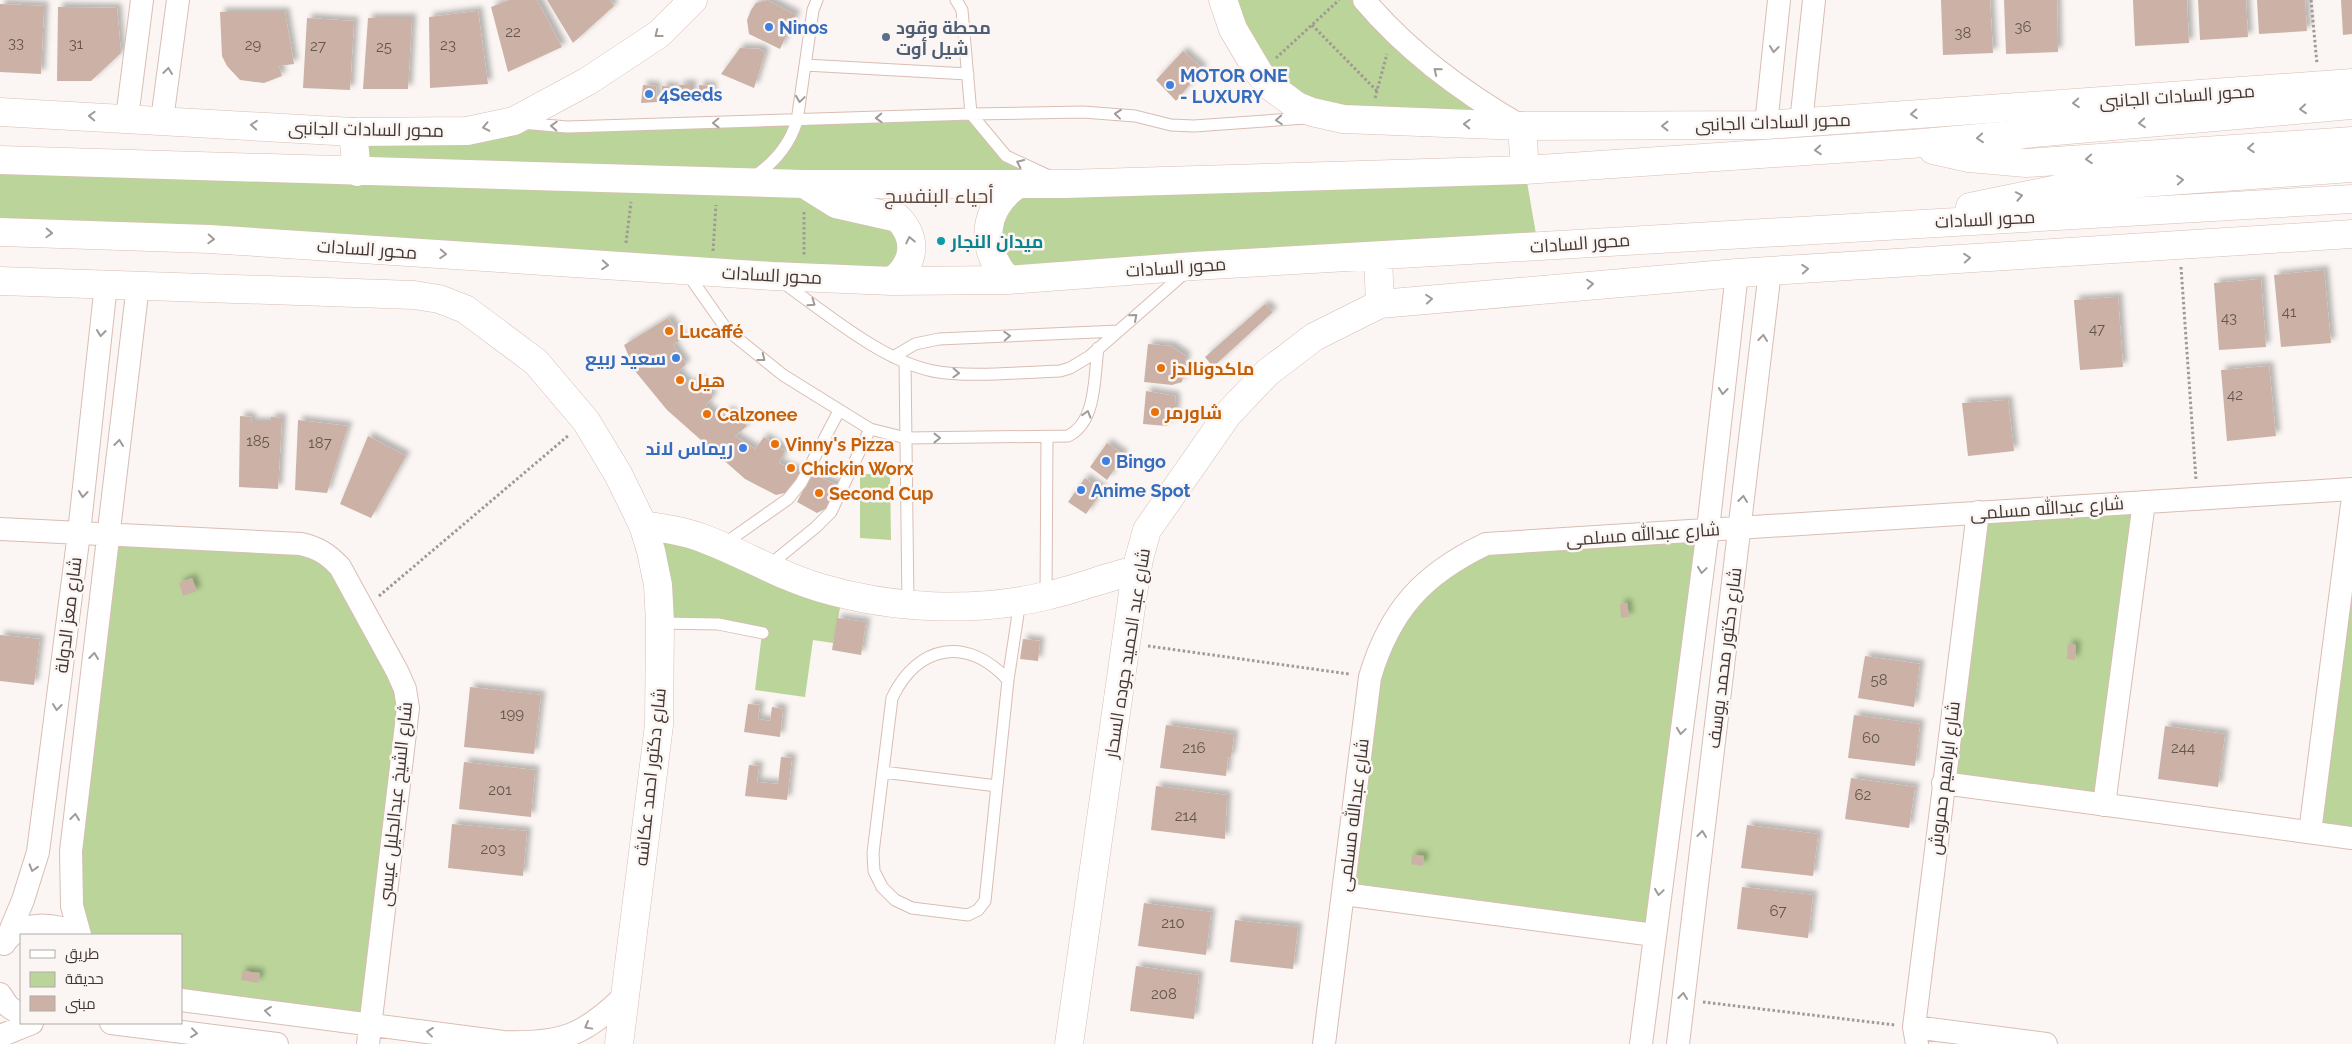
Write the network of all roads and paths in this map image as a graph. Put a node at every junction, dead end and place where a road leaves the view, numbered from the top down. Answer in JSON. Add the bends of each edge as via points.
{"nodes":[{"id":1,"x":142,"y":0,"type":"edge"},
{"id":2,"x":178,"y":0,"type":"edge"},
{"id":3,"x":693,"y":0,"type":"edge"},
{"id":4,"x":817,"y":0,"type":"edge"},
{"id":5,"x":956,"y":0,"type":"edge"},
{"id":6,"x":1223,"y":0,"type":"edge"},
{"id":7,"x":1339,"y":0,"type":"edge"},
{"id":8,"x":1364,"y":0,"type":"edge"},
{"id":9,"x":1778,"y":0,"type":"edge"},
{"id":10,"x":1814,"y":0,"type":"edge"},
{"id":11,"x":2311,"y":0,"type":"edge"},
{"id":12,"x":1312,"y":25,"type":"junction"},
{"id":13,"x":1393,"y":31,"type":"junction"},
{"id":14,"x":805,"y":65,"type":"junction"},
{"id":15,"x":1260,"y":73,"type":"junction"},
{"id":16,"x":968,"y":74,"type":"junction"},
{"id":17,"x":2352,"y":83,"type":"edge"},
{"id":18,"x":2319,"y":86,"type":"junction"},
{"id":19,"x":1377,"y":91,"type":"junction"},
{"id":20,"x":2352,"y":105,"type":"edge"},
{"id":21,"x":0,"y":112,"type":"edge"},
{"id":22,"x":971,"y":114,"type":"junction"},
{"id":23,"x":1327,"y":116,"type":"junction"},
{"id":24,"x":127,"y":118,"type":"junction"},
{"id":25,"x":162,"y":120,"type":"junction"},
{"id":26,"x":1369,"y":120,"type":"junction"},
{"id":27,"x":514,"y":121,"type":"junction"},
{"id":28,"x":797,"y":121,"type":"junction"},
{"id":29,"x":1801,"y":122,"type":"junction"},
{"id":30,"x":1766,"y":125,"type":"junction"},
{"id":31,"x":1522,"y":126,"type":"junction"},
{"id":32,"x":353,"y":132,"type":"junction"},
{"id":33,"x":2352,"y":140,"type":"edge"},
{"id":34,"x":1912,"y":144,"type":"junction"},
{"id":35,"x":0,"y":160,"type":"edge"},
{"id":36,"x":2352,"y":168,"type":"edge"},
{"id":37,"x":1525,"y":170,"type":"junction"},
{"id":38,"x":357,"y":172,"type":"junction"},
{"id":39,"x":634,"y":180,"type":"junction"},
{"id":40,"x":731,"y":182,"type":"junction"},
{"id":41,"x":803,"y":184,"type":"junction"},
{"id":42,"x":1018,"y":184,"type":"junction"},
{"id":43,"x":1064,"y":184,"type":"junction"},
{"id":44,"x":2352,"y":199,"type":"edge"},
{"id":45,"x":1921,"y":222,"type":"junction"},
{"id":46,"x":0,"y":232,"type":"edge"},
{"id":47,"x":2352,"y":234,"type":"edge"},
{"id":48,"x":2179,"y":244,"type":"junction"},
{"id":49,"x":1378,"y":256,"type":"junction"},
{"id":50,"x":623,"y":266,"type":"junction"},
{"id":51,"x":1194,"y":266,"type":"junction"},
{"id":52,"x":684,"y":270,"type":"junction"},
{"id":53,"x":1770,"y":271,"type":"junction"},
{"id":54,"x":711,"y":272,"type":"junction"},
{"id":55,"x":1737,"y":273,"type":"junction"},
{"id":56,"x":772,"y":276,"type":"junction"},
{"id":57,"x":805,"y":277,"type":"junction"},
{"id":58,"x":1008,"y":280,"type":"junction"},
{"id":59,"x":892,"y":281,"type":"junction"},
{"id":60,"x":0,"y":282,"type":"edge"},
{"id":61,"x":106,"y":284,"type":"junction"},
{"id":62,"x":138,"y":285,"type":"junction"},
{"id":63,"x":1380,"y":304,"type":"junction"},
{"id":64,"x":1118,"y":331,"type":"junction"},
{"id":65,"x":1098,"y":348,"type":"junction"},
{"id":66,"x":893,"y":357,"type":"junction"},
{"id":67,"x":905,"y":362,"type":"junction"},
{"id":68,"x":839,"y":411,"type":"junction"},
{"id":69,"x":586,"y":420,"type":"junction"},
{"id":70,"x":870,"y":430,"type":"junction"},
{"id":71,"x":906,"y":438,"type":"junction"},
{"id":72,"x":1047,"y":438,"type":"junction"},
{"id":73,"x":2352,"y":489,"type":"edge"},
{"id":74,"x":2197,"y":499,"type":"junction"},
{"id":75,"x":2144,"y":502,"type":"junction"},
{"id":76,"x":2352,"y":505,"type":"edge"},
{"id":77,"x":1978,"y":512,"type":"junction"},
{"id":78,"x":643,"y":525,"type":"junction"},
{"id":79,"x":1740,"y":527,"type":"junction"},
{"id":80,"x":0,"y":529,"type":"edge"},
{"id":81,"x":1708,"y":529,"type":"junction"},
{"id":82,"x":78,"y":533,"type":"junction"},
{"id":83,"x":109,"y":535,"type":"junction"},
{"id":84,"x":721,"y":546,"type":"junction"},
{"id":85,"x":766,"y":568,"type":"junction"},
{"id":86,"x":1137,"y":570,"type":"junction"},
{"id":87,"x":1033,"y":599,"type":"junction"},
{"id":88,"x":908,"y":604,"type":"junction"},
{"id":89,"x":363,"y":610,"type":"junction"},
{"id":90,"x":660,"y":623,"type":"junction"},
{"id":91,"x":762,"y":633,"type":"dead end"},
{"id":92,"x":1127,"y":643,"type":"junction"},
{"id":93,"x":1370,"y":677,"type":"junction"},
{"id":94,"x":1008,"y":680,"type":"junction"},
{"id":95,"x":883,"y":772,"type":"junction"},
{"id":96,"x":1943,"y":783,"type":"junction"},
{"id":97,"x":997,"y":786,"type":"junction"},
{"id":98,"x":2104,"y":805,"type":"junction"},
{"id":99,"x":2310,"y":832,"type":"junction"},
{"id":100,"x":2352,"y":838,"type":"edge"},
{"id":101,"x":1344,"y":894,"type":"junction"},
{"id":102,"x":76,"y":934,"type":"edge"},
{"id":103,"x":80,"y":934,"type":"edge"},
{"id":104,"x":1654,"y":935,"type":"junction"},
{"id":105,"x":3,"y":946,"type":"edge"},
{"id":106,"x":0,"y":994,"type":"edge"},
{"id":107,"x":625,"y":995,"type":"junction"},
{"id":108,"x":182,"y":1000,"type":"edge"},
{"id":109,"x":1682,"y":1000,"type":"junction"},
{"id":110,"x":20,"y":1014,"type":"edge"},
{"id":111,"x":30,"y":1024,"type":"edge"},
{"id":112,"x":119,"y":1024,"type":"edge"},
{"id":113,"x":370,"y":1034,"type":"edge"},
{"id":114,"x":0,"y":1036,"type":"edge"},
{"id":115,"x":1915,"y":1036,"type":"edge"},
{"id":116,"x":277,"y":1044,"type":"edge"},
{"id":117,"x":619,"y":1044,"type":"edge"},
{"id":118,"x":1069,"y":1044,"type":"edge"},
{"id":119,"x":1324,"y":1044,"type":"edge"},
{"id":120,"x":1641,"y":1044,"type":"edge"},
{"id":121,"x":1678,"y":1044,"type":"edge"},
{"id":122,"x":2046,"y":1044,"type":"edge"}],
"edges":[{"from":1,"to":24,"type":"street"},
{"from":25,"to":2,"type":"street","one_way":true},
{"from":3,"to":27,"type":"main road","name":"محور السادات الجانبى","one_way":true,"via":[[659,34],[624,58]]},
{"from":4,"to":14,"type":"lane"},
{"from":5,"to":16,"type":"lane","via":[[962,10]]},
{"from":6,"to":15,"type":"main road","name":"محور السادات الجانبى","via":[[1233,29]]},
{"from":7,"to":12,"type":"path"},
{"from":8,"to":13,"type":"street"},
{"from":9,"to":30,"type":"street","one_way":true},
{"from":10,"to":29,"type":"street"},
{"from":11,"to":18,"type":"path"},
{"from":12,"to":15,"type":"path"},
{"from":12,"to":19,"type":"path"},
{"from":13,"to":19,"type":"path"},
{"from":31,"to":13,"type":"street","one_way":true,"via":[[1441,74]]},
{"from":14,"to":16,"type":"lane"},
{"from":14,"to":28,"type":"lane","one_way":true},
{"from":15,"to":23,"type":"main road","name":"محور السادات الجانبى","via":[[1270,86],[1290,101]]},
{"from":16,"to":22,"type":"lane"},
{"from":17,"to":18,"type":"main road","name":"محور السادات الجانبى"},
{"from":18,"to":29,"type":"main road","name":"محور السادات الجانبى","one_way":true},
{"from":19,"to":26,"type":"path"},
{"from":20,"to":34,"type":"main road","one_way":true},
{"from":24,"to":21,"type":"main road","name":"محور السادات الجانبى","one_way":true},
{"from":23,"to":22,"type":"lane","one_way":true,"via":[[1194,126],[1170,125],[1135,116],[1083,112]]},
{"from":22,"to":28,"type":"lane","one_way":true},
{"from":43,"to":22,"type":"lane","one_way":true,"via":[[1006,156]]},
{"from":23,"to":26,"type":"main road","name":"محور السادات الجانبى"},
{"from":24,"to":25,"type":"main road","name":"محور السادات الجانبى"},
{"from":32,"to":25,"type":"main road","name":"محور السادات الجانبى","one_way":true},
{"from":31,"to":26,"type":"main road","name":"محور السادات الجانبى","one_way":true},
{"from":28,"to":27,"type":"lane","one_way":true,"via":[[567,127]]},
{"from":27,"to":32,"type":"main road","name":"محور السادات الجانبى","one_way":true,"via":[[467,131]]},
{"from":28,"to":40,"type":"lane","via":[[792,137],[765,168]]},
{"from":29,"to":30,"type":"main road","name":"محور السادات الجانبى"},
{"from":30,"to":31,"type":"main road","name":"محور السادات الجانبى","one_way":true},
{"from":31,"to":37,"type":"main road"},
{"from":32,"to":38,"type":"main road"},
{"from":33,"to":34,"type":"main road","one_way":true,"via":[[2026,163],[1969,158]]},
{"from":34,"to":37,"type":"main road","one_way":true},
{"from":35,"to":38,"type":"main road"},
{"from":45,"to":36,"type":"main road","one_way":true,"via":[[1989,202],[2058,189]]},
{"from":37,"to":43,"type":"main road"},
{"from":38,"to":39,"type":"main road"},
{"from":39,"to":40,"type":"main road"},
{"from":39,"to":50,"type":"path"},
{"from":40,"to":41,"type":"main road"},
{"from":40,"to":54,"type":"path"},
{"from":41,"to":42,"type":"main road"},
{"from":41,"to":57,"type":"path"},
{"from":59,"to":41,"type":"main road","one_way":true,"via":[[910,260],[912,241],[904,224],[898,218],[836,204]]},
{"from":42,"to":43,"type":"main road"},
{"from":42,"to":58,"type":"main road","via":[[999,200],[989,223],[993,260]]},
{"from":44,"to":45,"type":"main road","name":"محور السادات"},
{"from":45,"to":49,"type":"main road","name":"محور السادات"},
{"from":46,"to":50,"type":"main road","name":"محور السادات","one_way":true,"via":[[209,239]]},
{"from":47,"to":48,"type":"main road"},
{"from":53,"to":48,"type":"main road","one_way":true},
{"from":48,"to":74,"type":"path"},
{"from":49,"to":51,"type":"main road","name":"محور السادات"},
{"from":49,"to":63,"type":"main road"},
{"from":50,"to":52,"type":"main road","name":"محور السادات"},
{"from":51,"to":58,"type":"main road","name":"محور السادات"},
{"from":64,"to":51,"type":"lane","one_way":true},
{"from":52,"to":54,"type":"main road","name":"محور السادات"},
{"from":52,"to":68,"type":"lane","one_way":true,"via":[[727,330],[783,375]]},
{"from":53,"to":55,"type":"main road"},
{"from":79,"to":53,"type":"street","name":"شارع دكتور محمد يوسف","one_way":true},
{"from":54,"to":56,"type":"main road","name":"محور السادات"},
{"from":63,"to":55,"type":"main road","one_way":true},
{"from":55,"to":81,"type":"street","name":"شارع دكتور محمد يوسف","one_way":true},
{"from":56,"to":57,"type":"main road","name":"محور السادات"},
{"from":56,"to":66,"type":"lane","one_way":true},
{"from":57,"to":59,"type":"main road","name":"محور السادات"},
{"from":58,"to":59,"type":"main road","name":"محور السادات"},
{"from":60,"to":61,"type":"main road"},
{"from":61,"to":62,"type":"main road"},
{"from":61,"to":82,"type":"street","name":"شارع معز الدولة","one_way":true},
{"from":62,"to":69,"type":"main road","name":"شارع دكتور احمد عكاشه","via":[[414,295],[439,299],[465,309],[536,362]]},
{"from":83,"to":62,"type":"street","name":"شارع معز الدولة","one_way":true},
{"from":63,"to":86,"type":"main road","name":"شارع عبد الحميد جوده السحار","via":[[1314,337],[1268,372],[1228,414],[1147,530]]},
{"from":64,"to":65,"type":"lane"},
{"from":66,"to":64,"type":"lane","one_way":true,"via":[[915,344],[939,339]]},
{"from":67,"to":65,"type":"lane","one_way":true,"via":[[933,372],[957,374],[1060,371],[1080,363]]},
{"from":72,"to":65,"type":"lane","one_way":true,"via":[[1068,436],[1084,423],[1089,411]]},
{"from":66,"to":67,"type":"lane"},
{"from":67,"to":71,"type":"lane"},
{"from":68,"to":70,"type":"lane"},
{"from":68,"to":84,"type":"lane","via":[[801,483],[788,499]]},
{"from":69,"to":78,"type":"main road","name":"شارع دكتور احمد عكاشه"},
{"from":69,"to":89,"type":"path"},
{"from":70,"to":71,"type":"lane"},
{"from":70,"to":85,"type":"lane","via":[[831,512]]},
{"from":71,"to":72,"type":"lane","one_way":true},
{"from":71,"to":88,"type":"lane"},
{"from":72,"to":87,"type":"lane"},
{"from":73,"to":74,"type":"street","name":"شارع عبدالله مسلمى"},
{"from":74,"to":75,"type":"street","name":"شارع عبدالله مسلمى"},
{"from":75,"to":77,"type":"street","name":"شارع عبدالله مسلمى"},
{"from":75,"to":98,"type":"street"},
{"from":76,"to":99,"type":"street"},
{"from":77,"to":79,"type":"street","name":"شارع عبدالله مسلمى"},
{"from":77,"to":96,"type":"street","name":"شارع ابراهيم حمروش"},
{"from":78,"to":84,"type":"main road","via":[[683,532]]},
{"from":78,"to":90,"type":"main road","name":"شارع دكتور احمد عكاشه","via":[[658,585]]},
{"from":79,"to":81,"type":"street","name":"شارع عبدالله مسلمى"},
{"from":109,"to":79,"type":"street","name":"شارع دكتور محمد يوسف","one_way":true},
{"from":80,"to":82,"type":"street","name":"شارع الشيخ عبدالجليل عيسى"},
{"from":81,"to":93,"type":"street","name":"شارع عبدالله مسلمى","via":[[1486,544],[1458,557],[1411,596],[1393,620],[1379,648]]},
{"from":81,"to":104,"type":"street","name":"شارع دكتور محمد يوسف","one_way":true},
{"from":82,"to":83,"type":"street","name":"شارع الشيخ عبدالجليل عيسى"},
{"from":82,"to":105,"type":"street","name":"شارع معز الدولة","one_way":true,"via":[[38,852],[24,900]]},
{"from":83,"to":89,"type":"street","name":"شارع الشيخ عبدالجليل عيسى","via":[[316,547],[330,555],[340,567]]},
{"from":103,"to":83,"type":"street","name":"شارع معز الدولة","one_way":true,"via":[[72,906],[71,851]]},
{"from":84,"to":85,"type":"main road"},
{"from":85,"to":88,"type":"main road","via":[[821,588]]},
{"from":86,"to":87,"type":"main road"},
{"from":86,"to":92,"type":"main road","name":"شارع عبد الحميد جوده السحار"},
{"from":87,"to":88,"type":"main road","via":[[964,606]]},
{"from":87,"to":94,"type":"lane"},
{"from":89,"to":113,"type":"street","name":"شارع الشيخ عبدالجليل عيسى","via":[[398,671],[408,708]]},
{"from":90,"to":91,"type":"lane","via":[[718,624]]},
{"from":90,"to":107,"type":"main road","name":"شارع دكتور احمد عكاشه","via":[[659,725]]},
{"from":92,"to":93,"type":"path"},
{"from":92,"to":118,"type":"main road","name":"شارع عبد الحميد جوده السحار"},
{"from":93,"to":101,"type":"street","name":"شارع عبدالله مسلمى"},
{"from":94,"to":95,"type":"lane","via":[[982,658],[955,651],[934,654],[916,664],[901,679],[892,698]]},
{"from":94,"to":97,"type":"lane"},
{"from":95,"to":97,"type":"lane"},
{"from":95,"to":97,"type":"lane","via":[[873,853],[874,871],[882,887],[895,900],[912,908],[956,915],[968,915],[985,901]]},
{"from":96,"to":98,"type":"street"},
{"from":96,"to":115,"type":"street","name":"شارع ابراهيم حمروش"},
{"from":98,"to":99,"type":"street"},
{"from":99,"to":100,"type":"street"},
{"from":101,"to":104,"type":"street"},
{"from":101,"to":119,"type":"street","name":"شارع عبدالله مسلمى"},
{"from":102,"to":105,"type":"street","via":[[40,925],[21,929]]},
{"from":104,"to":120,"type":"street","name":"شارع دكتور محمد يوسف"},
{"from":106,"to":110,"type":"street","via":[[8,1006]]},
{"from":107,"to":113,"type":"street","one_way":true,"via":[[601,1019],[571,1035],[537,1043]]},
{"from":107,"to":117,"type":"main road","name":"شارع دكتور احمد عكاشه"},
{"from":113,"to":108,"type":"street","one_way":true},
{"from":109,"to":115,"type":"path"},
{"from":109,"to":121,"type":"street","name":"شارع دكتور محمد يوسف"},
{"from":111,"to":114,"type":"street"},
{"from":112,"to":116,"type":"street","one_way":true},
{"from":115,"to":122,"type":"street"}]}
